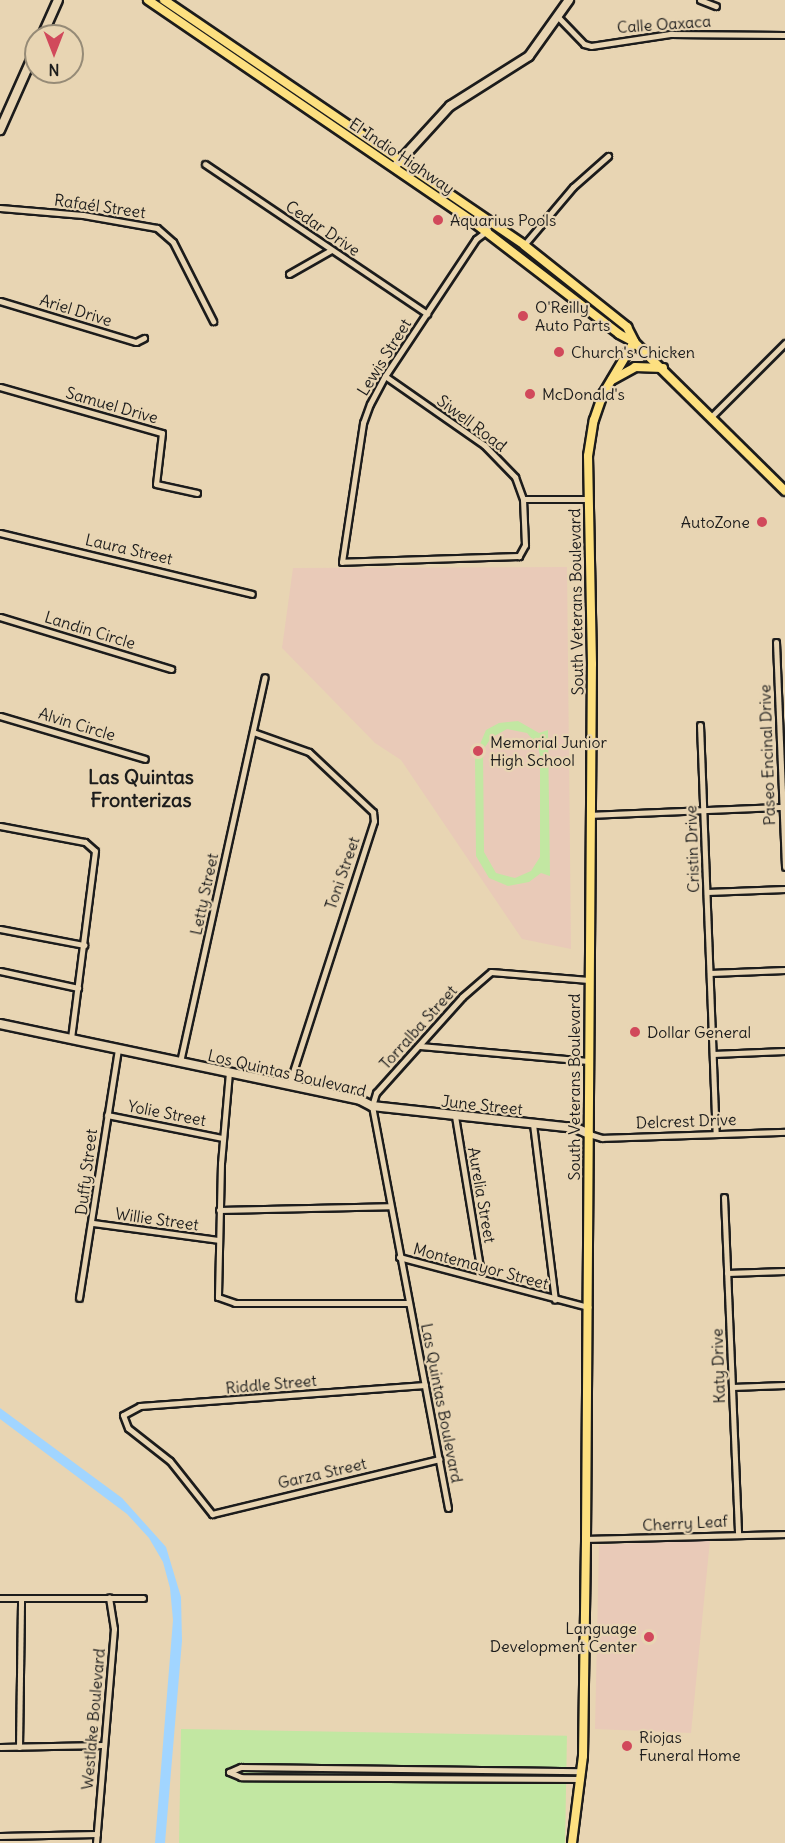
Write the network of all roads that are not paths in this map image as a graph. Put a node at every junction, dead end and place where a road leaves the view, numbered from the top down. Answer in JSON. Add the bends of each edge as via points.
{"nodes":[{"id":1,"x":58,"y":0,"type":"edge"},
{"id":2,"x":148,"y":0,"type":"edge"},
{"id":3,"x":164,"y":0,"type":"edge"},
{"id":4,"x":569,"y":0,"type":"edge"},
{"id":5,"x":700,"y":0,"type":"edge"},
{"id":6,"x":716,"y":6,"type":"dead end"},
{"id":7,"x":558,"y":17,"type":"junction"},
{"id":8,"x":47,"y":24,"type":"edge"},
{"id":9,"x":785,"y":35,"type":"edge"},
{"id":10,"x":24,"y":76,"type":"edge"},
{"id":11,"x":0,"y":130,"type":"edge"},
{"id":12,"x":608,"y":156,"type":"dead end"},
{"id":13,"x":400,"y":160,"type":"junction"},
{"id":14,"x":205,"y":164,"type":"dead end"},
{"id":15,"x":394,"y":169,"type":"junction"},
{"id":16,"x":0,"y":208,"type":"edge"},
{"id":17,"x":493,"y":224,"type":"junction"},
{"id":18,"x":486,"y":232,"type":"junction"},
{"id":19,"x":524,"y":245,"type":"junction"},
{"id":20,"x":331,"y":250,"type":"junction"},
{"id":21,"x":289,"y":274,"type":"dead end"},
{"id":22,"x":0,"y":301,"type":"edge"},
{"id":23,"x":427,"y":314,"type":"junction"},
{"id":24,"x":213,"y":321,"type":"dead end"},
{"id":25,"x":144,"y":338,"type":"dead end"},
{"id":26,"x":634,"y":342,"type":"junction"},
{"id":27,"x":785,"y":343,"type":"edge"},
{"id":28,"x":663,"y":368,"type":"junction"},
{"id":29,"x":385,"y":376,"type":"junction"},
{"id":30,"x":609,"y":382,"type":"junction"},
{"id":31,"x":0,"y":387,"type":"edge"},
{"id":32,"x":711,"y":417,"type":"junction"},
{"id":33,"x":785,"y":491,"type":"edge"},
{"id":34,"x":197,"y":493,"type":"dead end"},
{"id":35,"x":523,"y":499,"type":"junction"},
{"id":36,"x":589,"y":499,"type":"junction"},
{"id":37,"x":0,"y":532,"type":"edge"},
{"id":38,"x":519,"y":556,"type":"joint"},
{"id":39,"x":252,"y":594,"type":"dead end"},
{"id":40,"x":0,"y":617,"type":"edge"},
{"id":41,"x":776,"y":642,"type":"dead end"},
{"id":42,"x":171,"y":669,"type":"dead end"},
{"id":43,"x":265,"y":677,"type":"dead end"},
{"id":44,"x":0,"y":716,"type":"edge"},
{"id":45,"x":700,"y":725,"type":"dead end"},
{"id":46,"x":782,"y":727,"type":"edge"},
{"id":47,"x":253,"y":732,"type":"junction"},
{"id":48,"x":145,"y":759,"type":"dead end"},
{"id":49,"x":783,"y":807,"type":"junction"},
{"id":50,"x":704,"y":811,"type":"junction"},
{"id":51,"x":590,"y":815,"type":"junction"},
{"id":52,"x":0,"y":826,"type":"edge"},
{"id":53,"x":785,"y":867,"type":"edge"},
{"id":54,"x":785,"y":889,"type":"edge"},
{"id":55,"x":707,"y":892,"type":"junction"},
{"id":56,"x":0,"y":929,"type":"edge"},
{"id":57,"x":84,"y":945,"type":"junction"},
{"id":58,"x":785,"y":970,"type":"edge"},
{"id":59,"x":0,"y":971,"type":"edge"},
{"id":60,"x":710,"y":973,"type":"junction"},
{"id":61,"x":589,"y":980,"type":"junction"},
{"id":62,"x":78,"y":988,"type":"junction"},
{"id":63,"x":0,"y":1024,"type":"edge"},
{"id":64,"x":71,"y":1039,"type":"junction"},
{"id":65,"x":420,"y":1046,"type":"junction"},
{"id":66,"x":118,"y":1049,"type":"junction"},
{"id":67,"x":785,"y":1051,"type":"edge"},
{"id":68,"x":713,"y":1054,"type":"junction"},
{"id":69,"x":588,"y":1061,"type":"junction"},
{"id":70,"x":180,"y":1062,"type":"junction"},
{"id":71,"x":229,"y":1072,"type":"junction"},
{"id":72,"x":289,"y":1084,"type":"junction"},
{"id":73,"x":372,"y":1106,"type":"junction"},
{"id":74,"x":106,"y":1114,"type":"junction"},
{"id":75,"x":455,"y":1116,"type":"junction"},
{"id":76,"x":532,"y":1124,"type":"junction"},
{"id":77,"x":785,"y":1132,"type":"edge"},
{"id":78,"x":716,"y":1133,"type":"junction"},
{"id":79,"x":589,"y":1134,"type":"junction"},
{"id":80,"x":222,"y":1138,"type":"junction"},
{"id":81,"x":724,"y":1197,"type":"dead end"},
{"id":82,"x":389,"y":1206,"type":"junction"},
{"id":83,"x":219,"y":1210,"type":"junction"},
{"id":84,"x":93,"y":1223,"type":"junction"},
{"id":85,"x":218,"y":1240,"type":"junction"},
{"id":86,"x":399,"y":1257,"type":"junction"},
{"id":87,"x":785,"y":1271,"type":"edge"},
{"id":88,"x":728,"y":1273,"type":"junction"},
{"id":89,"x":482,"y":1279,"type":"junction"},
{"id":90,"x":79,"y":1298,"type":"dead end"},
{"id":91,"x":555,"y":1300,"type":"junction"},
{"id":92,"x":408,"y":1303,"type":"junction"},
{"id":93,"x":588,"y":1306,"type":"junction"},
{"id":94,"x":425,"y":1385,"type":"junction"},
{"id":95,"x":785,"y":1385,"type":"edge"},
{"id":96,"x":732,"y":1387,"type":"junction"},
{"id":97,"x":439,"y":1459,"type":"junction"},
{"id":98,"x":448,"y":1508,"type":"dead end"},
{"id":99,"x":212,"y":1514,"type":"joint"},
{"id":100,"x":738,"y":1534,"type":"junction"},
{"id":101,"x":785,"y":1534,"type":"edge"},
{"id":102,"x":586,"y":1539,"type":"junction"},
{"id":103,"x":110,"y":1597,"type":"junction"},
{"id":104,"x":0,"y":1598,"type":"edge"},
{"id":105,"x":21,"y":1598,"type":"junction"},
{"id":106,"x":143,"y":1598,"type":"dead end"},
{"id":107,"x":104,"y":1745,"type":"junction"},
{"id":108,"x":0,"y":1747,"type":"edge"},
{"id":109,"x":19,"y":1747,"type":"junction"},
{"id":110,"x":292,"y":1768,"type":"junction"},
{"id":111,"x":358,"y":1768,"type":"junction"},
{"id":112,"x":425,"y":1769,"type":"junction"},
{"id":113,"x":499,"y":1770,"type":"junction"},
{"id":114,"x":581,"y":1775,"type":"junction"},
{"id":115,"x":292,"y":1778,"type":"junction"},
{"id":116,"x":358,"y":1778,"type":"junction"},
{"id":117,"x":425,"y":1779,"type":"junction"},
{"id":118,"x":499,"y":1780,"type":"junction"},
{"id":119,"x":97,"y":1834,"type":"junction"},
{"id":120,"x":0,"y":1836,"type":"edge"},
{"id":121,"x":96,"y":1843,"type":"edge"},
{"id":122,"x":572,"y":1843,"type":"edge"}],
"edges":[{"from":1,"to":8,"type":"street"},
{"from":2,"to":15,"type":"main road","name":"El Indio Highway"},
{"from":3,"to":13,"type":"main road","name":"El Indio Highway"},
{"from":4,"to":7,"type":"street"},
{"from":5,"to":6,"type":"street"},
{"from":7,"to":9,"type":"street","name":"Calle Oaxaca","via":[[584,44],[591,46],[670,34]]},
{"from":7,"to":13,"type":"street","via":[[525,60],[450,106]]},
{"from":10,"to":11,"type":"street"},
{"from":12,"to":19,"type":"street","via":[[573,187]]},
{"from":13,"to":15,"type":"street"},
{"from":13,"to":17,"type":"main road","name":"El Indio Highway"},
{"from":14,"to":20,"type":"street","name":"Cedar Drive"},
{"from":15,"to":18,"type":"main road","name":"El Indio Highway"},
{"from":16,"to":24,"type":"street","name":"Rafaél Street","via":[[83,215],[158,228],[173,242]]},
{"from":17,"to":18,"type":"street","name":"Lewis Street"},
{"from":17,"to":19,"type":"main road","name":"El Indio Highway"},
{"from":18,"to":23,"type":"street","name":"Lewis Street","via":[[476,239]]},
{"from":18,"to":26,"type":"main road","name":"El Indio Highway"},
{"from":19,"to":26,"type":"main road","name":"El Indio Highway","via":[[627,327]]},
{"from":20,"to":21,"type":"street"},
{"from":20,"to":23,"type":"street","name":"Cedar Drive"},
{"from":22,"to":25,"type":"street","name":"Ariel Drive","via":[[136,342]]},
{"from":23,"to":29,"type":"street","name":"Lewis Street"},
{"from":26,"to":28,"type":"main road","name":"El Indio Highway"},
{"from":26,"to":30,"type":"main road","name":"South Veterans Boulevard"},
{"from":27,"to":32,"type":"street"},
{"from":28,"to":30,"type":"main road","via":[[635,367]]},
{"from":28,"to":32,"type":"main road","name":"El Indio Highway"},
{"from":29,"to":35,"type":"street","name":"Siwell Road","via":[[502,462],[515,477]]},
{"from":29,"to":38,"type":"street","name":"Lewis Street","via":[[363,423],[342,562]]},
{"from":30,"to":36,"type":"main road","name":"South Veterans Boulevard","via":[[590,437]]},
{"from":31,"to":34,"type":"street","name":"Samuel Drive","via":[[162,433],[156,483]]},
{"from":32,"to":33,"type":"main road","name":"El Indio Highway"},
{"from":35,"to":36,"type":"street"},
{"from":35,"to":38,"type":"street","name":"Siwell Road","via":[[525,541]]},
{"from":36,"to":51,"type":"main road","name":"South Veterans Boulevard"},
{"from":37,"to":39,"type":"street","name":"Laura Street"},
{"from":40,"to":42,"type":"street","name":"Landin Circle"},
{"from":41,"to":46,"type":"street","name":"Paseo Encinal Drive"},
{"from":43,"to":47,"type":"street","name":"Letty Street"},
{"from":44,"to":48,"type":"street","name":"Alvin Circle"},
{"from":45,"to":50,"type":"street","name":"Cristin Drive"},
{"from":46,"to":49,"type":"street","name":"Paseo Encinal Drive"},
{"from":47,"to":70,"type":"street","name":"Letty Street"},
{"from":47,"to":72,"type":"street","name":"Toni Street","via":[[309,752],[373,812],[374,822]]},
{"from":49,"to":50,"type":"street"},
{"from":49,"to":53,"type":"street","name":"Paseo Encinal Drive"},
{"from":50,"to":51,"type":"street"},
{"from":50,"to":55,"type":"street","name":"Cristin Drive"},
{"from":51,"to":61,"type":"main road","name":"South Veterans Boulevard"},
{"from":52,"to":57,"type":"street","via":[[91,845],[95,851]]},
{"from":54,"to":55,"type":"street"},
{"from":55,"to":60,"type":"street","name":"Cristin Drive"},
{"from":56,"to":57,"type":"street"},
{"from":57,"to":62,"type":"street"},
{"from":58,"to":60,"type":"street"},
{"from":59,"to":62,"type":"street"},
{"from":60,"to":68,"type":"street","name":"Cristin Drive"},
{"from":61,"to":65,"type":"street","name":"Torralba Street","via":[[492,972],[462,997]]},
{"from":61,"to":69,"type":"main road","name":"South Veterans Boulevard"},
{"from":62,"to":64,"type":"street"},
{"from":63,"to":64,"type":"street","name":"Los Quintas Boulevard"},
{"from":64,"to":66,"type":"street","name":"Los Quintas Boulevard"},
{"from":65,"to":69,"type":"street"},
{"from":65,"to":73,"type":"street","name":"Torralba Street","via":[[376,1093]]},
{"from":66,"to":70,"type":"street","name":"Los Quintas Boulevard"},
{"from":66,"to":74,"type":"street","name":"Duffy Street"},
{"from":67,"to":68,"type":"street"},
{"from":68,"to":78,"type":"street","name":"Cristin Drive"},
{"from":69,"to":79,"type":"main road","name":"South Veterans Boulevard"},
{"from":70,"to":71,"type":"street","name":"Los Quintas Boulevard"},
{"from":71,"to":72,"type":"street","name":"Los Quintas Boulevard"},
{"from":71,"to":80,"type":"street"},
{"from":72,"to":73,"type":"street","name":"Los Quintas Boulevard"},
{"from":73,"to":75,"type":"street","name":"June Street"},
{"from":73,"to":82,"type":"street","name":"Los Quintas Boulevard"},
{"from":74,"to":80,"type":"street","name":"Yolie Street"},
{"from":74,"to":84,"type":"street","name":"Duffy Street"},
{"from":75,"to":76,"type":"street","name":"June Street"},
{"from":75,"to":89,"type":"street","name":"Aurelia Street"},
{"from":76,"to":79,"type":"street","name":"June Street","via":[[576,1128]]},
{"from":76,"to":91,"type":"street","name":"Montemayor Street"},
{"from":77,"to":78,"type":"street","name":"Delcrest Drive"},
{"from":78,"to":79,"type":"street","name":"Delcrest Drive","via":[[602,1138]]},
{"from":79,"to":93,"type":"main road","name":"South Veterans Boulevard"},
{"from":80,"to":83,"type":"street"},
{"from":81,"to":88,"type":"street","name":"Katy Drive"},
{"from":82,"to":83,"type":"street"},
{"from":82,"to":86,"type":"street","name":"Los Quintas Boulevard"},
{"from":83,"to":85,"type":"street"},
{"from":84,"to":85,"type":"street","name":"Willie Street"},
{"from":84,"to":90,"type":"street","name":"Duffy Street"},
{"from":85,"to":92,"type":"street","via":[[218,1297],[235,1304]]},
{"from":86,"to":89,"type":"street","name":"Montemayor Street"},
{"from":86,"to":92,"type":"street","name":"Los Quintas Boulevard"},
{"from":87,"to":88,"type":"street"},
{"from":88,"to":96,"type":"street","name":"Katy Drive"},
{"from":89,"to":91,"type":"street","name":"Montemayor Street"},
{"from":91,"to":93,"type":"street","name":"Montemayor Street"},
{"from":92,"to":94,"type":"street","name":"Las Quintas Boulevard"},
{"from":93,"to":102,"type":"main road","name":"South Veterans Boulevard"},
{"from":94,"to":97,"type":"street","name":"Las Quintas Boulevard"},
{"from":94,"to":99,"type":"street","name":"Riddle Street","via":[[132,1407],[123,1415],[128,1428],[170,1461]]},
{"from":95,"to":96,"type":"street"},
{"from":96,"to":100,"type":"street","name":"Katy Drive"},
{"from":97,"to":98,"type":"street","name":"Las Quintas Boulevard"},
{"from":97,"to":99,"type":"street","name":"Garza Street"},
{"from":100,"to":101,"type":"street","name":"Cherry Leaf"},
{"from":100,"to":102,"type":"street","name":"Cherry Leaf"},
{"from":102,"to":114,"type":"main road","name":"South Veterans Boulevard"},
{"from":103,"to":105,"type":"street"},
{"from":103,"to":106,"type":"street"},
{"from":103,"to":107,"type":"street","name":"Westlake Boulevard","via":[[114,1629]]},
{"from":104,"to":105,"type":"street"},
{"from":105,"to":109,"type":"street"},
{"from":107,"to":109,"type":"street"},
{"from":107,"to":119,"type":"street","name":"Westlake Boulevard"},
{"from":108,"to":109,"type":"street"},
{"from":110,"to":111,"type":"street"},
{"from":110,"to":115,"type":"street"},
{"from":110,"to":115,"type":"street","via":[[240,1767],[229,1772],[241,1777]]},
{"from":111,"to":112,"type":"street"},
{"from":111,"to":116,"type":"street"},
{"from":112,"to":113,"type":"street"},
{"from":112,"to":117,"type":"street"},
{"from":113,"to":114,"type":"street"},
{"from":113,"to":118,"type":"street"},
{"from":114,"to":118,"type":"street"},
{"from":114,"to":122,"type":"main road","name":"South Veterans Boulevard"},
{"from":115,"to":116,"type":"street"},
{"from":116,"to":117,"type":"street"},
{"from":117,"to":118,"type":"street"},
{"from":119,"to":120,"type":"street"},
{"from":119,"to":121,"type":"street","name":"Westlake Boulevard"}]}
